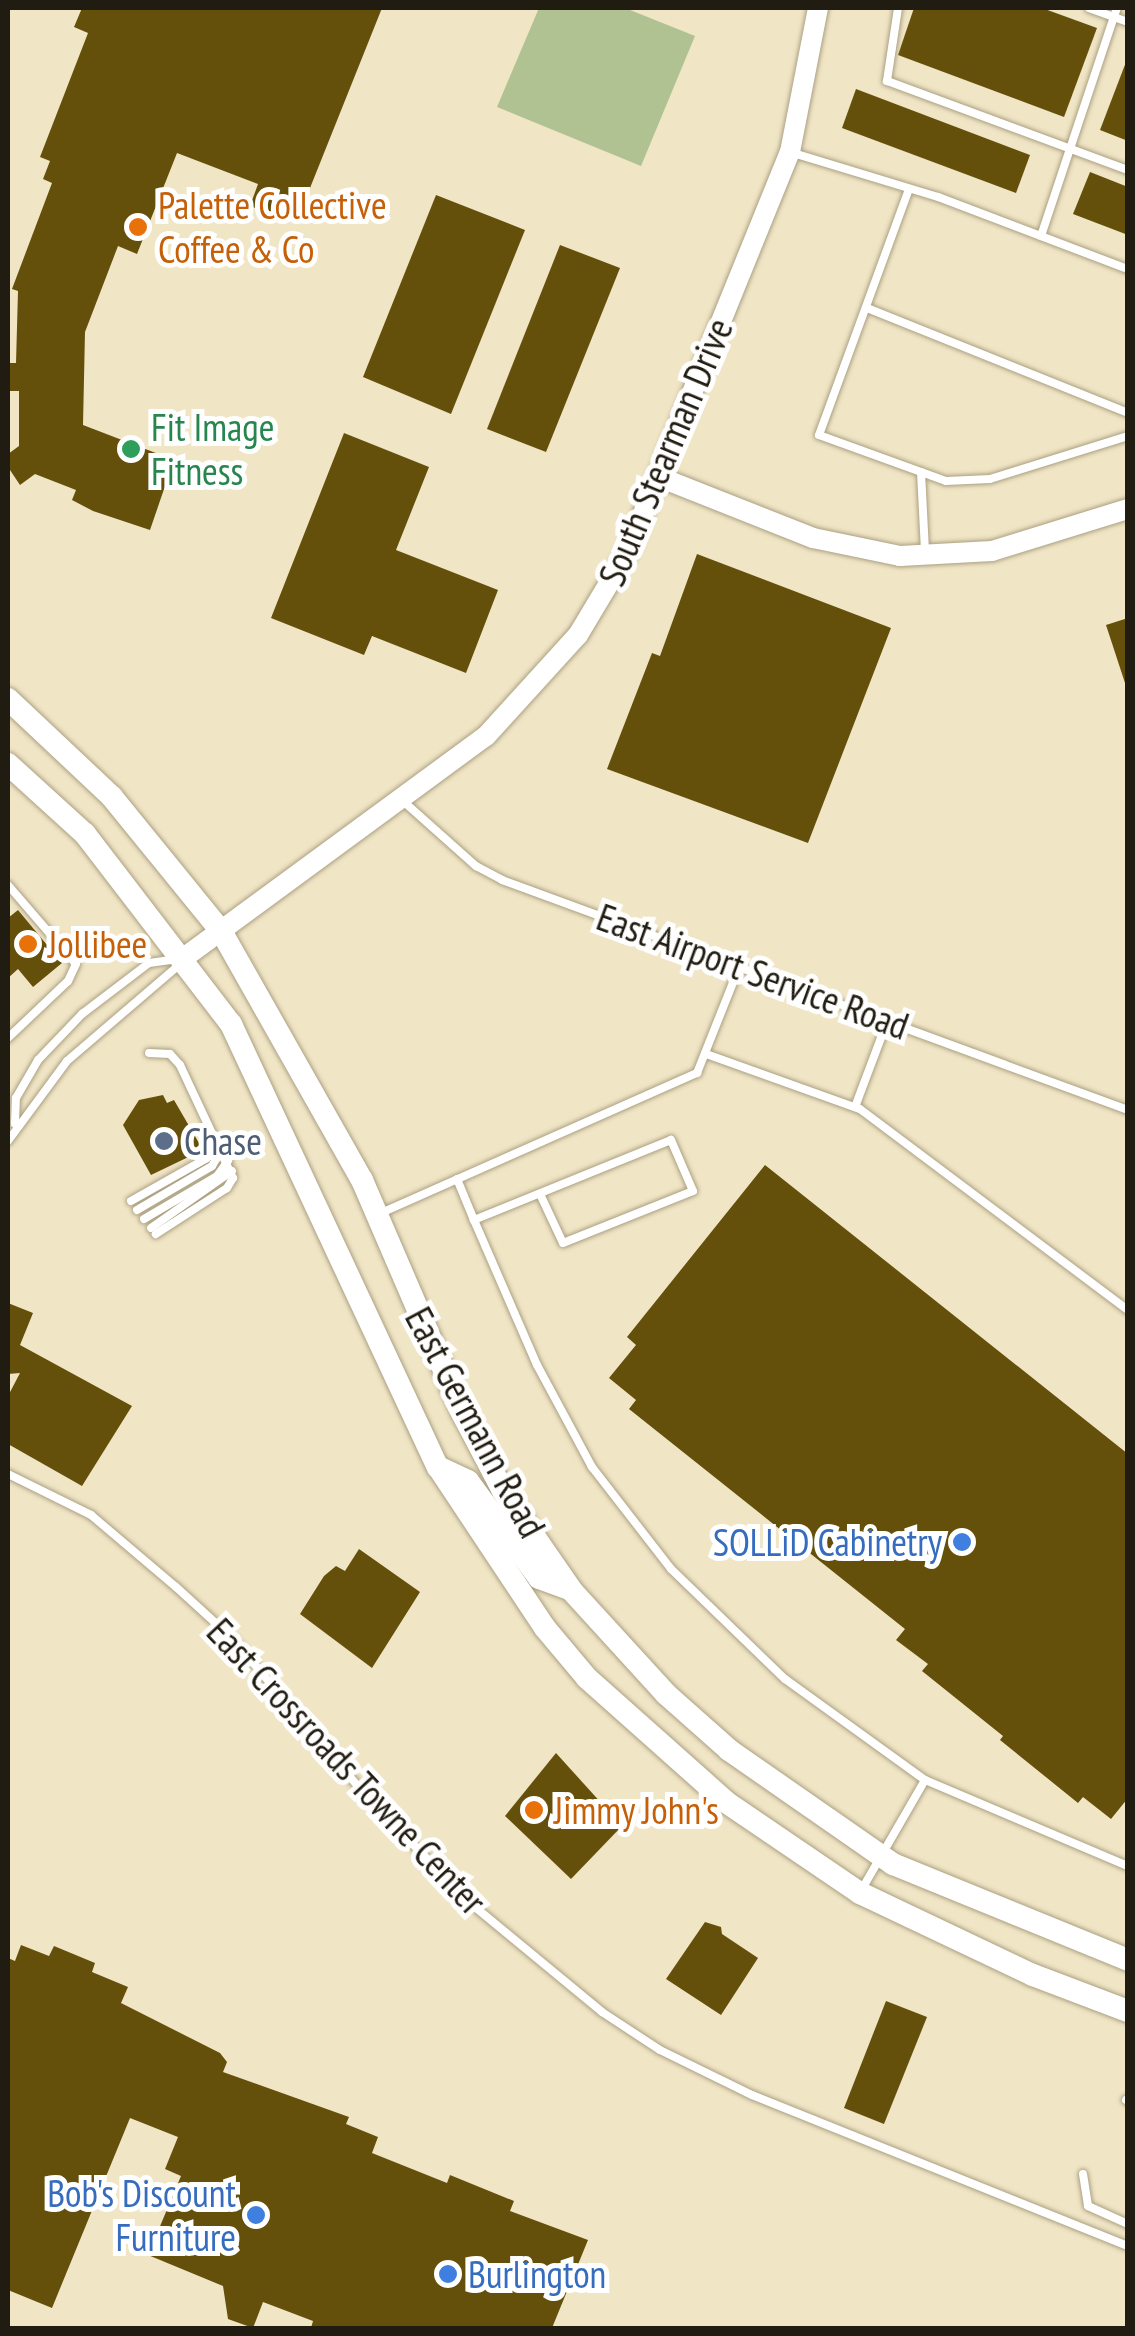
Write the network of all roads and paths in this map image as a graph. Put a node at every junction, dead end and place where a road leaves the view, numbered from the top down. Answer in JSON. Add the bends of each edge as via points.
{"nodes":[{"id":1,"x":818,"y":8,"type":"edge"},
{"id":2,"x":898,"y":8,"type":"edge"},
{"id":3,"x":1089,"y":8,"type":"edge"},
{"id":4,"x":1116,"y":12,"type":"edge"},
{"id":5,"x":1128,"y":22,"type":"edge"},
{"id":6,"x":1071,"y":148,"type":"junction"},
{"id":7,"x":790,"y":152,"type":"junction"},
{"id":8,"x":1128,"y":170,"type":"edge"},
{"id":9,"x":910,"y":189,"type":"junction"},
{"id":10,"x":1041,"y":236,"type":"junction"},
{"id":11,"x":1128,"y":269,"type":"edge"},
{"id":12,"x":867,"y":308,"type":"junction"},
{"id":13,"x":1128,"y":413,"type":"edge"},
{"id":14,"x":1128,"y":436,"type":"edge"},
{"id":15,"x":921,"y":472,"type":"junction"},
{"id":16,"x":659,"y":477,"type":"junction"},
{"id":17,"x":1128,"y":510,"type":"edge"},
{"id":18,"x":926,"y":557,"type":"junction"},
{"id":19,"x":8,"y":699,"type":"edge"},
{"id":20,"x":8,"y":764,"type":"edge"},
{"id":21,"x":400,"y":798,"type":"junction"},
{"id":22,"x":8,"y":885,"type":"edge"},
{"id":23,"x":221,"y":930,"type":"junction"},
{"id":24,"x":185,"y":957,"type":"junction"},
{"id":25,"x":740,"y":965,"type":"junction"},
{"id":26,"x":888,"y":1019,"type":"junction"},
{"id":27,"x":8,"y":1038,"type":"edge"},
{"id":28,"x":150,"y":1054,"type":"dead end"},
{"id":29,"x":709,"y":1055,"type":"junction"},
{"id":30,"x":854,"y":1107,"type":"junction"},
{"id":31,"x":1128,"y":1110,"type":"edge"},
{"id":32,"x":16,"y":1124,"type":"junction"},
{"id":33,"x":218,"y":1140,"type":"junction"},
{"id":34,"x":8,"y":1141,"type":"edge"},
{"id":35,"x":222,"y":1150,"type":"junction"},
{"id":36,"x":637,"y":1154,"type":"junction"},
{"id":37,"x":228,"y":1161,"type":"junction"},
{"id":38,"x":608,"y":1166,"type":"junction"},
{"id":39,"x":642,"y":1166,"type":"dead end"},
{"id":40,"x":614,"y":1177,"type":"dead end"},
{"id":41,"x":578,"y":1178,"type":"junction"},
{"id":42,"x":458,"y":1179,"type":"junction"},
{"id":43,"x":583,"y":1190,"type":"dead end"},
{"id":44,"x":540,"y":1194,"type":"junction"},
{"id":45,"x":654,"y":1195,"type":"dead end"},
{"id":46,"x":130,"y":1201,"type":"dead end"},
{"id":47,"x":658,"y":1205,"type":"junction"},
{"id":48,"x":626,"y":1207,"type":"dead end"},
{"id":49,"x":137,"y":1210,"type":"dead end"},
{"id":50,"x":376,"y":1214,"type":"junction"},
{"id":51,"x":630,"y":1217,"type":"junction"},
{"id":52,"x":144,"y":1219,"type":"dead end"},
{"id":53,"x":474,"y":1220,"type":"junction"},
{"id":54,"x":154,"y":1231,"type":"dead end"},
{"id":55,"x":1128,"y":1310,"type":"edge"},
{"id":56,"x":438,"y":1467,"type":"junction"},
{"id":57,"x":8,"y":1474,"type":"edge"},
{"id":58,"x":572,"y":1591,"type":"junction"},
{"id":59,"x":925,"y":1780,"type":"junction"},
{"id":60,"x":880,"y":1855,"type":"junction"},
{"id":61,"x":1125,"y":1862,"type":"edge"},
{"id":62,"x":860,"y":1893,"type":"junction"},
{"id":63,"x":1128,"y":1960,"type":"edge"},
{"id":64,"x":1128,"y":2011,"type":"edge"},
{"id":65,"x":1083,"y":2174,"type":"dead end"},
{"id":66,"x":1128,"y":2224,"type":"edge"},
{"id":67,"x":1128,"y":2246,"type":"edge"}],
"edges":[{"from":1,"to":7,"type":"street","name":"South Stearman Drive"},
{"from":2,"to":6,"type":"lane","via":[[888,80]]},
{"from":3,"to":4,"type":"lane"},
{"from":4,"to":5,"type":"lane"},
{"from":4,"to":6,"type":"lane"},
{"from":6,"to":8,"type":"lane"},
{"from":6,"to":10,"type":"lane"},
{"from":7,"to":9,"type":"lane"},
{"from":7,"to":16,"type":"street","name":"South Stearman Drive"},
{"from":9,"to":10,"type":"lane"},
{"from":9,"to":12,"type":"lane"},
{"from":10,"to":11,"type":"lane"},
{"from":12,"to":13,"type":"lane"},
{"from":12,"to":15,"type":"lane","via":[[819,435]]},
{"from":14,"to":15,"type":"lane","via":[[990,479],[946,481]]},
{"from":15,"to":18,"type":"lane"},
{"from":16,"to":18,"type":"street","via":[[813,538]]},
{"from":16,"to":21,"type":"street","name":"South Stearman Drive","via":[[604,596],[546,675],[486,736]]},
{"from":17,"to":18,"type":"street","via":[[1026,543]]},
{"from":19,"to":23,"type":"main road","name":"East Germann Road","via":[[112,797]]},
{"from":20,"to":24,"type":"main road","name":"East Germann Road","via":[[84,834]]},
{"from":21,"to":23,"type":"street","name":"South Stearman Drive"},
{"from":21,"to":25,"type":"lane","name":"East Airport Service Road","via":[[476,866],[502,880]]},
{"from":22,"to":27,"type":"lane","via":[[76,964],[68,981]]},
{"from":23,"to":24,"type":"street","name":"South Stearman Drive"},
{"from":23,"to":50,"type":"main road","name":"East Germann Road","via":[[314,1089]]},
{"from":24,"to":32,"type":"lane","name":"South Stearman Drive","via":[[168,981],[66,1061]]},
{"from":24,"to":32,"type":"lane","name":"South Stearman Drive","via":[[149,963],[82,1014],[38,1060],[16,1098]]},
{"from":24,"to":56,"type":"main road","name":"East Germann Road","via":[[265,1089]]},
{"from":25,"to":26,"type":"lane","name":"East Airport Service Road"},
{"from":25,"to":29,"type":"lane"},
{"from":26,"to":30,"type":"lane"},
{"from":26,"to":31,"type":"lane","name":"East Airport Service Road"},
{"from":28,"to":33,"type":"lane","via":[[170,1054],[180,1065]]},
{"from":29,"to":30,"type":"lane"},
{"from":29,"to":42,"type":"lane","via":[[697,1073]]},
{"from":30,"to":55,"type":"lane"},
{"from":32,"to":34,"type":"lane","name":"South Stearman Drive"},
{"from":33,"to":35,"type":"lane"},
{"from":33,"to":46,"type":"lane","via":[[207,1158]]},
{"from":35,"to":37,"type":"lane"},
{"from":35,"to":49,"type":"lane","via":[[212,1166]]},
{"from":36,"to":38,"type":"lane"},
{"from":36,"to":39,"type":"lane"},
{"from":36,"to":47,"type":"lane","via":[[671,1140],[693,1191]]},
{"from":37,"to":52,"type":"lane","via":[[217,1176]]},
{"from":37,"to":54,"type":"lane","via":[[228,1188]]},
{"from":38,"to":40,"type":"lane"},
{"from":38,"to":41,"type":"lane"},
{"from":41,"to":43,"type":"lane"},
{"from":41,"to":44,"type":"lane"},
{"from":42,"to":50,"type":"lane"},
{"from":42,"to":53,"type":"lane"},
{"from":44,"to":51,"type":"lane","via":[[563,1243]]},
{"from":44,"to":53,"type":"lane"},
{"from":45,"to":47,"type":"lane"},
{"from":47,"to":51,"type":"lane"},
{"from":48,"to":51,"type":"lane"},
{"from":50,"to":58,"type":"main road","name":"East Germann Road","via":[[503,1492]]},
{"from":53,"to":59,"type":"lane","via":[[537,1365],[592,1467],[671,1569],[784,1680]]},
{"from":56,"to":58,"type":"main road","via":[[468,1482],[539,1578]]},
{"from":56,"to":62,"type":"main road","name":"East Germann Road","via":[[545,1628],[636,1728],[764,1832]]},
{"from":57,"to":67,"type":"lane","name":"East Crossroads Towne Center","via":[[91,1515],[231,1636],[367,1797],[470,1904],[602,2012],[752,2096]]},
{"from":58,"to":60,"type":"main road","name":"East Germann Road","via":[[666,1694],[728,1750]]},
{"from":59,"to":60,"type":"lane"},
{"from":59,"to":61,"type":"lane"},
{"from":60,"to":62,"type":"lane"},
{"from":60,"to":63,"type":"main road","name":"East Germann Road","via":[[970,1899]]},
{"from":62,"to":64,"type":"main road","name":"East Germann Road","via":[[1033,1975]]},
{"from":65,"to":66,"type":"lane","via":[[1088,2206]]}]}
